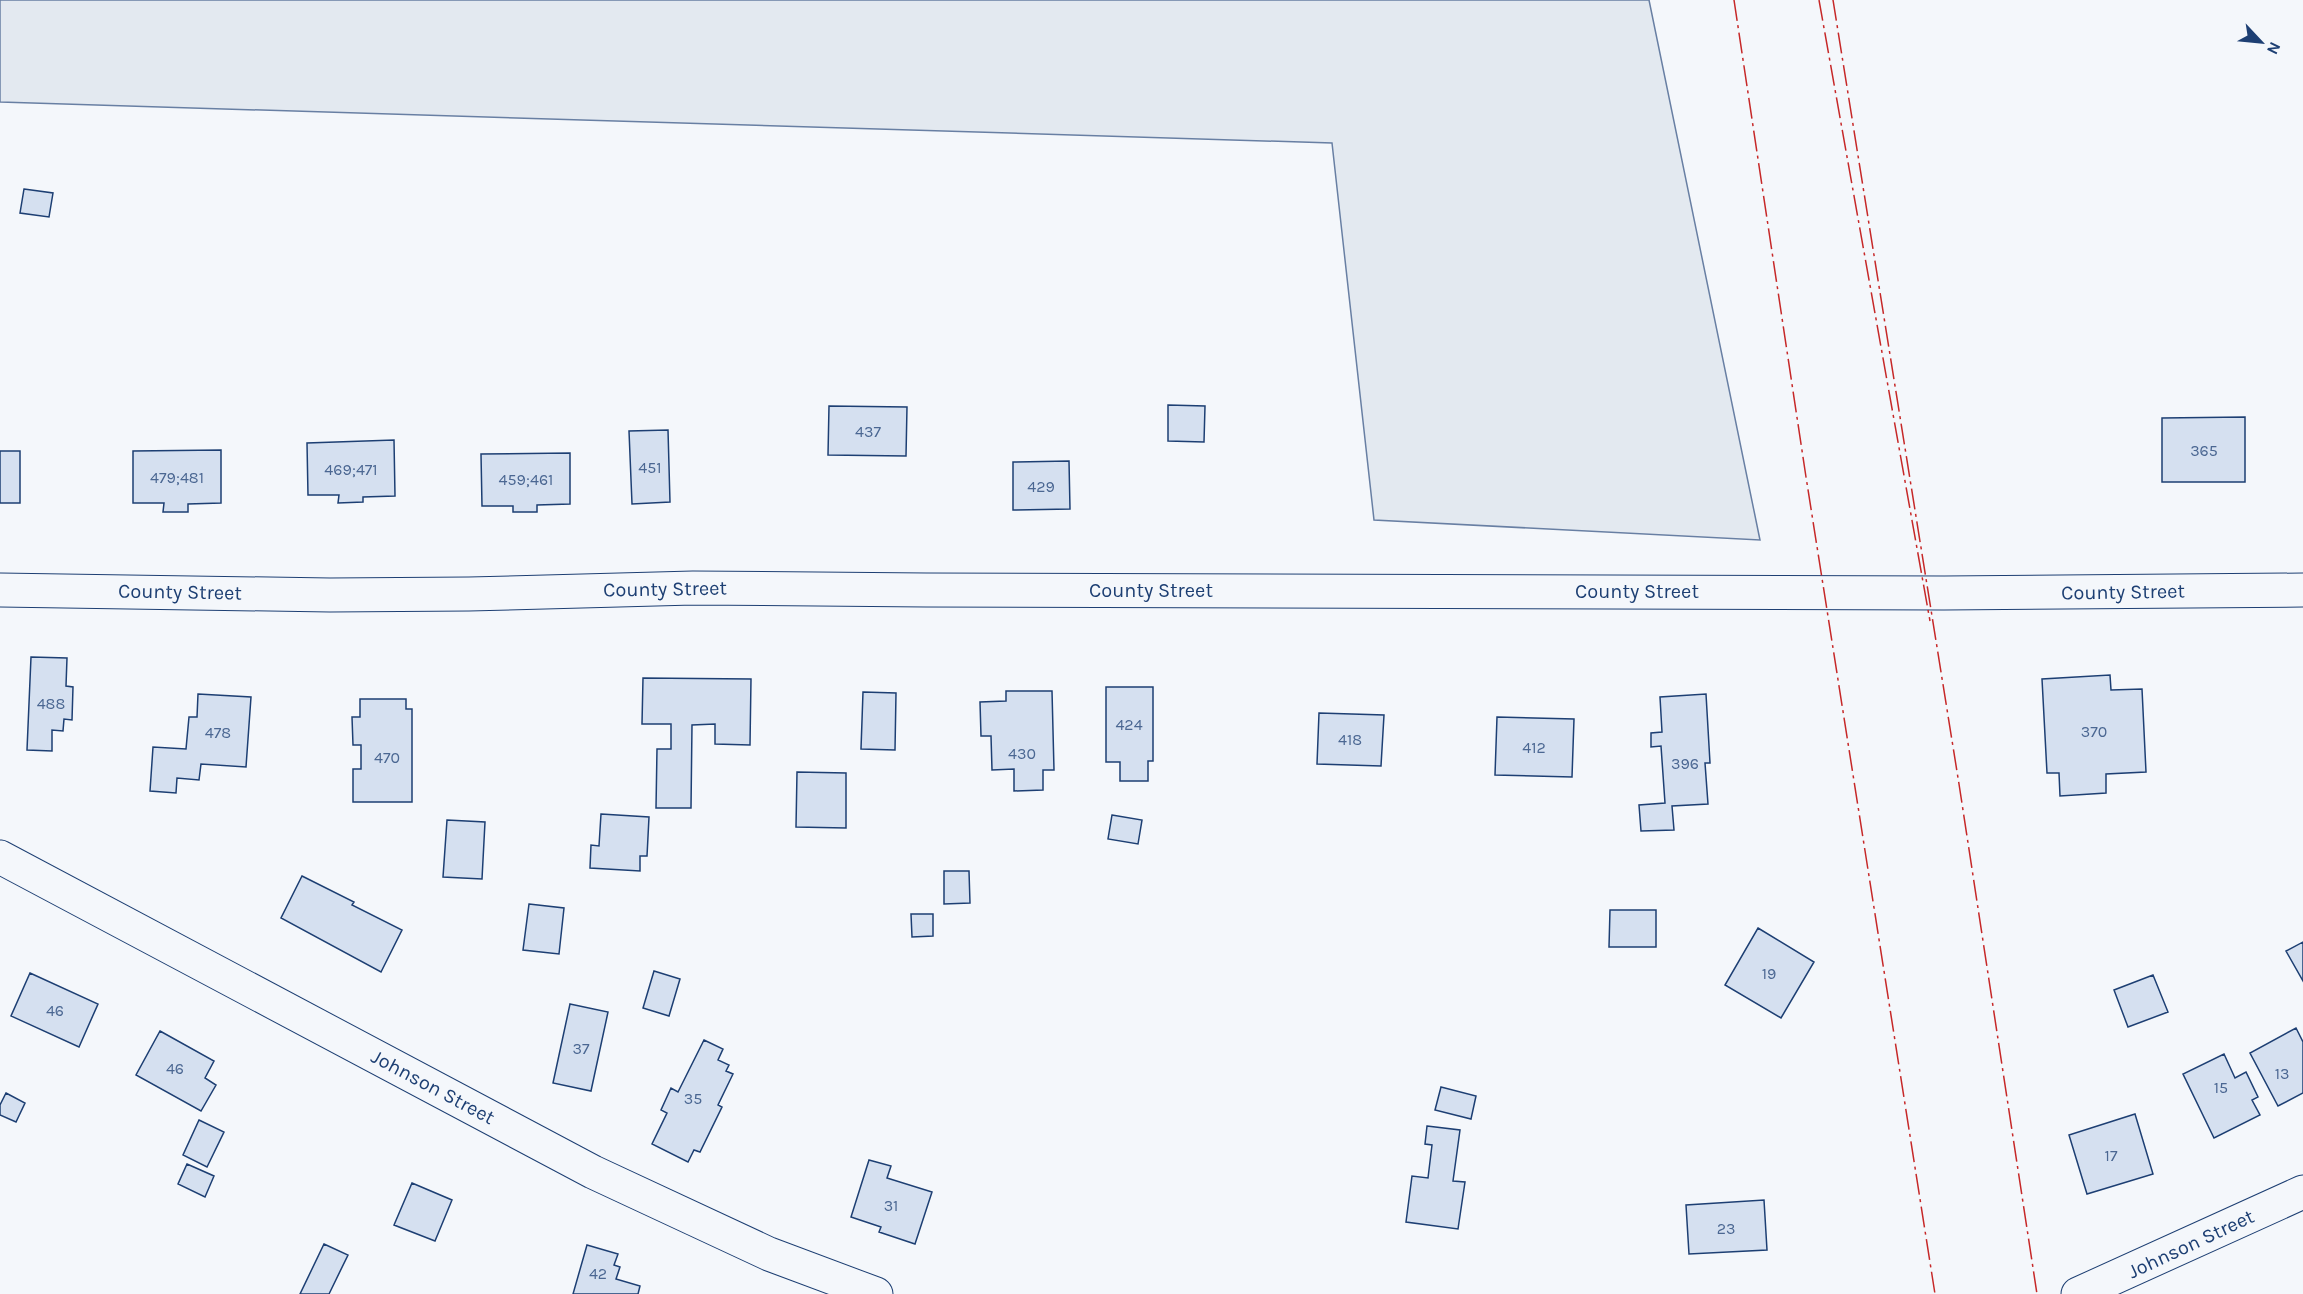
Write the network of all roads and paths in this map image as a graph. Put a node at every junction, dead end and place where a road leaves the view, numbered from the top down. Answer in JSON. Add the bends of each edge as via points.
{"nodes":[{"id":1,"x":0,"y":590,"type":"edge"},
{"id":2,"x":2303,"y":590,"type":"edge"},
{"id":3,"x":0,"y":857,"type":"edge"},
{"id":4,"x":2303,"y":1192,"type":"edge"},
{"id":5,"x":876,"y":1294,"type":"edge"},
{"id":6,"x":2078,"y":1294,"type":"edge"}],
"edges":[{"from":1,"to":2,"type":"main road","name":"County Street","via":[[355,595],[693,588],[1944,593]]},
{"from":3,"to":5,"type":"main road","name":"Johnson Street","via":[[593,1172],[769,1254]]},
{"from":4,"to":6,"type":"main road","name":"Johnson Street"}]}
